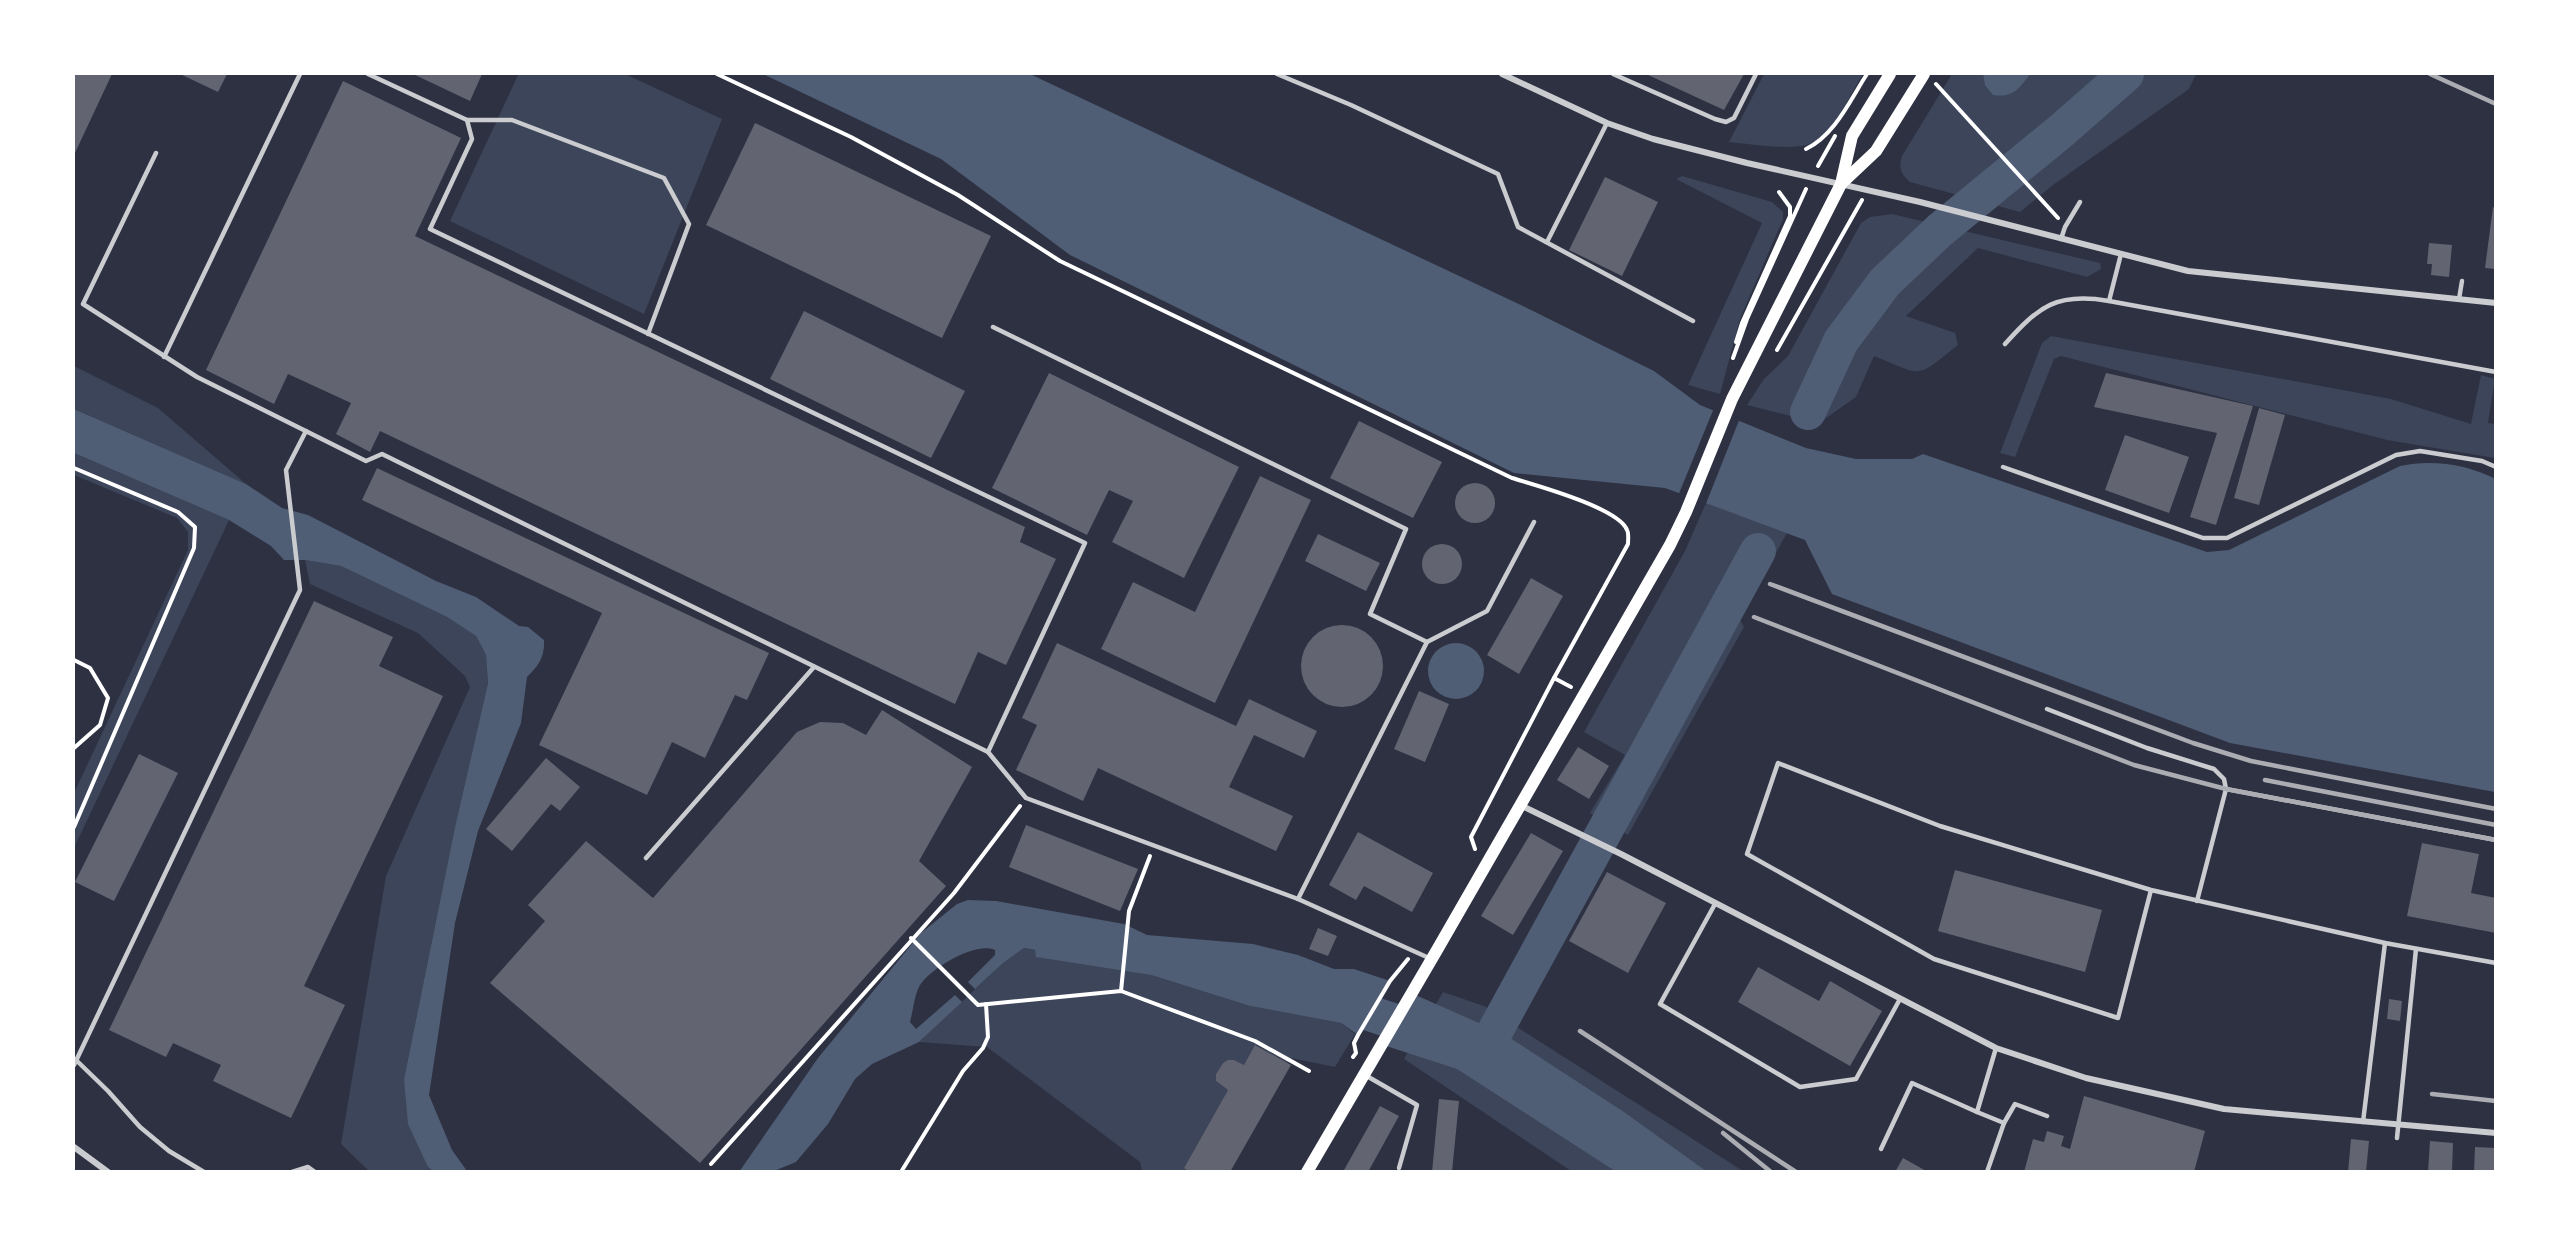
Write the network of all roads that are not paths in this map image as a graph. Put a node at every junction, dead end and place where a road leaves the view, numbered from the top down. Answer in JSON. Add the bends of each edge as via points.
{"nodes":[{"id":1,"x":300,"y":74,"type":"edge"},
{"id":2,"x":368,"y":74,"type":"edge"},
{"id":3,"x":1277,"y":74,"type":"edge"},
{"id":4,"x":1502,"y":74,"type":"edge"},
{"id":5,"x":1613,"y":74,"type":"edge"},
{"id":6,"x":1756,"y":74,"type":"edge"},
{"id":7,"x":1890,"y":74,"type":"edge"},
{"id":8,"x":1929,"y":77,"type":"edge"},
{"id":9,"x":467,"y":120,"type":"junction"},
{"id":10,"x":1607,"y":123,"type":"junction"},
{"id":11,"x":156,"y":153,"type":"dead end"},
{"id":12,"x":1841,"y":184,"type":"junction"},
{"id":13,"x":2080,"y":202,"type":"dead end"},
{"id":14,"x":2061,"y":239,"type":"junction"},
{"id":15,"x":1547,"y":242,"type":"junction"},
{"id":16,"x":2121,"y":254,"type":"junction"},
{"id":17,"x":2462,"y":281,"type":"dead end"},
{"id":18,"x":2459,"y":299,"type":"junction"},
{"id":19,"x":2109,"y":301,"type":"junction"},
{"id":20,"x":2496,"y":303,"type":"edge"},
{"id":21,"x":1693,"y":321,"type":"dead end"},
{"id":22,"x":993,"y":327,"type":"dead end"},
{"id":23,"x":648,"y":334,"type":"junction"},
{"id":24,"x":2005,"y":344,"type":"dead end"},
{"id":25,"x":164,"y":357,"type":"junction"},
{"id":26,"x":2496,"y":372,"type":"edge"},
{"id":27,"x":306,"y":431,"type":"junction"},
{"id":28,"x":2003,"y":467,"type":"dead end"},
{"id":29,"x":2496,"y":467,"type":"edge"},
{"id":30,"x":1534,"y":522,"type":"dead end"},
{"id":31,"x":1427,"y":642,"type":"junction"},
{"id":32,"x":814,"y":667,"type":"junction"},
{"id":33,"x":2047,"y":709,"type":"dead end"},
{"id":34,"x":988,"y":752,"type":"junction"},
{"id":35,"x":2226,"y":789,"type":"junction"},
{"id":36,"x":1520,"y":805,"type":"junction"},
{"id":37,"x":2496,"y":840,"type":"edge"},
{"id":38,"x":646,"y":858,"type":"dead end"},
{"id":39,"x":2151,"y":890,"type":"junction"},
{"id":40,"x":1298,"y":899,"type":"junction"},
{"id":41,"x":2197,"y":901,"type":"junction"},
{"id":42,"x":1715,"y":904,"type":"junction"},
{"id":43,"x":2385,"y":943,"type":"junction"},
{"id":44,"x":2416,"y":949,"type":"junction"},
{"id":45,"x":1432,"y":959,"type":"junction"},
{"id":46,"x":2496,"y":963,"type":"edge"},
{"id":47,"x":1900,"y":999,"type":"junction"},
{"id":48,"x":1996,"y":1048,"type":"junction"},
{"id":49,"x":75,"y":1063,"type":"edge"},
{"id":50,"x":1363,"y":1073,"type":"junction"},
{"id":51,"x":1977,"y":1112,"type":"junction"},
{"id":52,"x":2047,"y":1116,"type":"dead end"},
{"id":53,"x":2363,"y":1122,"type":"junction"},
{"id":54,"x":2004,"y":1123,"type":"junction"},
{"id":55,"x":2399,"y":1125,"type":"junction"},
{"id":56,"x":2496,"y":1134,"type":"edge"},
{"id":57,"x":2397,"y":1138,"type":"dead end"},
{"id":58,"x":1881,"y":1149,"type":"dead end"},
{"id":59,"x":75,"y":1150,"type":"edge"},
{"id":60,"x":1399,"y":1168,"type":"dead end"},
{"id":61,"x":108,"y":1172,"type":"edge"},
{"id":62,"x":204,"y":1172,"type":"edge"},
{"id":63,"x":292,"y":1172,"type":"edge"},
{"id":64,"x":315,"y":1172,"type":"edge"},
{"id":65,"x":1307,"y":1172,"type":"edge"},
{"id":66,"x":1987,"y":1172,"type":"edge"}],
"edges":[{"from":1,"to":25,"type":"lane"},
{"from":2,"to":9,"type":"lane"},
{"from":3,"to":15,"type":"lane","via":[[1498,174],[1518,227]]},
{"from":4,"to":10,"type":"street"},
{"from":5,"to":6,"type":"lane","via":[[1726,122],[1734,118]]},
{"from":7,"to":12,"type":"main road","via":[[1852,136]]},
{"from":8,"to":12,"type":"main road","via":[[1876,151]]},
{"from":9,"to":23,"type":"lane","via":[[472,138],[430,230]]},
{"from":9,"to":23,"type":"lane","via":[[512,120],[664,178],[688,224]]},
{"from":10,"to":12,"type":"street","via":[[1703,152]]},
{"from":10,"to":15,"type":"lane"},
{"from":11,"to":25,"type":"lane","via":[[83,304]]},
{"from":12,"to":14,"type":"street"},
{"from":12,"to":36,"type":"main road","via":[[1732,399],[1670,545]]},
{"from":13,"to":14,"type":"lane"},
{"from":14,"to":16,"type":"street"},
{"from":15,"to":21,"type":"lane"},
{"from":16,"to":18,"type":"street","via":[[2188,271]]},
{"from":16,"to":19,"type":"lane"},
{"from":17,"to":18,"type":"lane"},
{"from":18,"to":20,"type":"street"},
{"from":19,"to":24,"type":"lane","via":[[2083,296],[2056,301],[2029,318]]},
{"from":19,"to":26,"type":"lane"},
{"from":22,"to":31,"type":"lane","via":[[1406,529],[1370,614]]},
{"from":23,"to":34,"type":"lane","via":[[1085,543]]},
{"from":25,"to":27,"type":"lane"},
{"from":27,"to":32,"type":"lane","via":[[366,461],[382,454]]},
{"from":27,"to":49,"type":"lane","via":[[286,471],[300,590]]},
{"from":28,"to":29,"type":"lane","via":[[2203,538],[2226,538],[2396,455],[2420,451]]},
{"from":30,"to":31,"type":"lane","via":[[1487,611]]},
{"from":31,"to":40,"type":"lane"},
{"from":32,"to":34,"type":"lane"},
{"from":32,"to":38,"type":"lane"},
{"from":33,"to":35,"type":"lane","via":[[2214,769],[2224,779]]},
{"from":34,"to":40,"type":"lane","via":[[1026,798]]},
{"from":35,"to":37,"type":"lane"},
{"from":35,"to":41,"type":"lane"},
{"from":36,"to":42,"type":"street"},
{"from":36,"to":45,"type":"main road"},
{"from":39,"to":39,"type":"lane","via":[[1940,826],[1778,762],[1747,854],[1934,959],[2118,1018]]},
{"from":39,"to":41,"type":"lane"},
{"from":40,"to":45,"type":"lane"},
{"from":41,"to":43,"type":"lane"},
{"from":42,"to":47,"type":"street"},
{"from":42,"to":47,"type":"lane","via":[[1660,1004],[1800,1086],[1856,1079]]},
{"from":43,"to":44,"type":"lane"},
{"from":43,"to":53,"type":"lane"},
{"from":44,"to":46,"type":"lane"},
{"from":44,"to":55,"type":"lane"},
{"from":45,"to":50,"type":"main road"},
{"from":47,"to":48,"type":"street"},
{"from":48,"to":51,"type":"lane"},
{"from":48,"to":53,"type":"street","via":[[2086,1078],[2224,1109]]},
{"from":49,"to":62,"type":"lane","via":[[108,1091],[140,1127]]},
{"from":50,"to":60,"type":"lane","via":[[1417,1105]]},
{"from":50,"to":65,"type":"main road"},
{"from":51,"to":54,"type":"lane"},
{"from":51,"to":58,"type":"lane","via":[[1912,1083]]},
{"from":52,"to":54,"type":"lane","via":[[2015,1104]]},
{"from":53,"to":55,"type":"street"},
{"from":54,"to":66,"type":"lane"},
{"from":55,"to":56,"type":"street"},
{"from":55,"to":57,"type":"lane"},
{"from":59,"to":61,"type":"street"},
{"from":63,"to":64,"type":"lane","via":[[308,1167]]}]}
